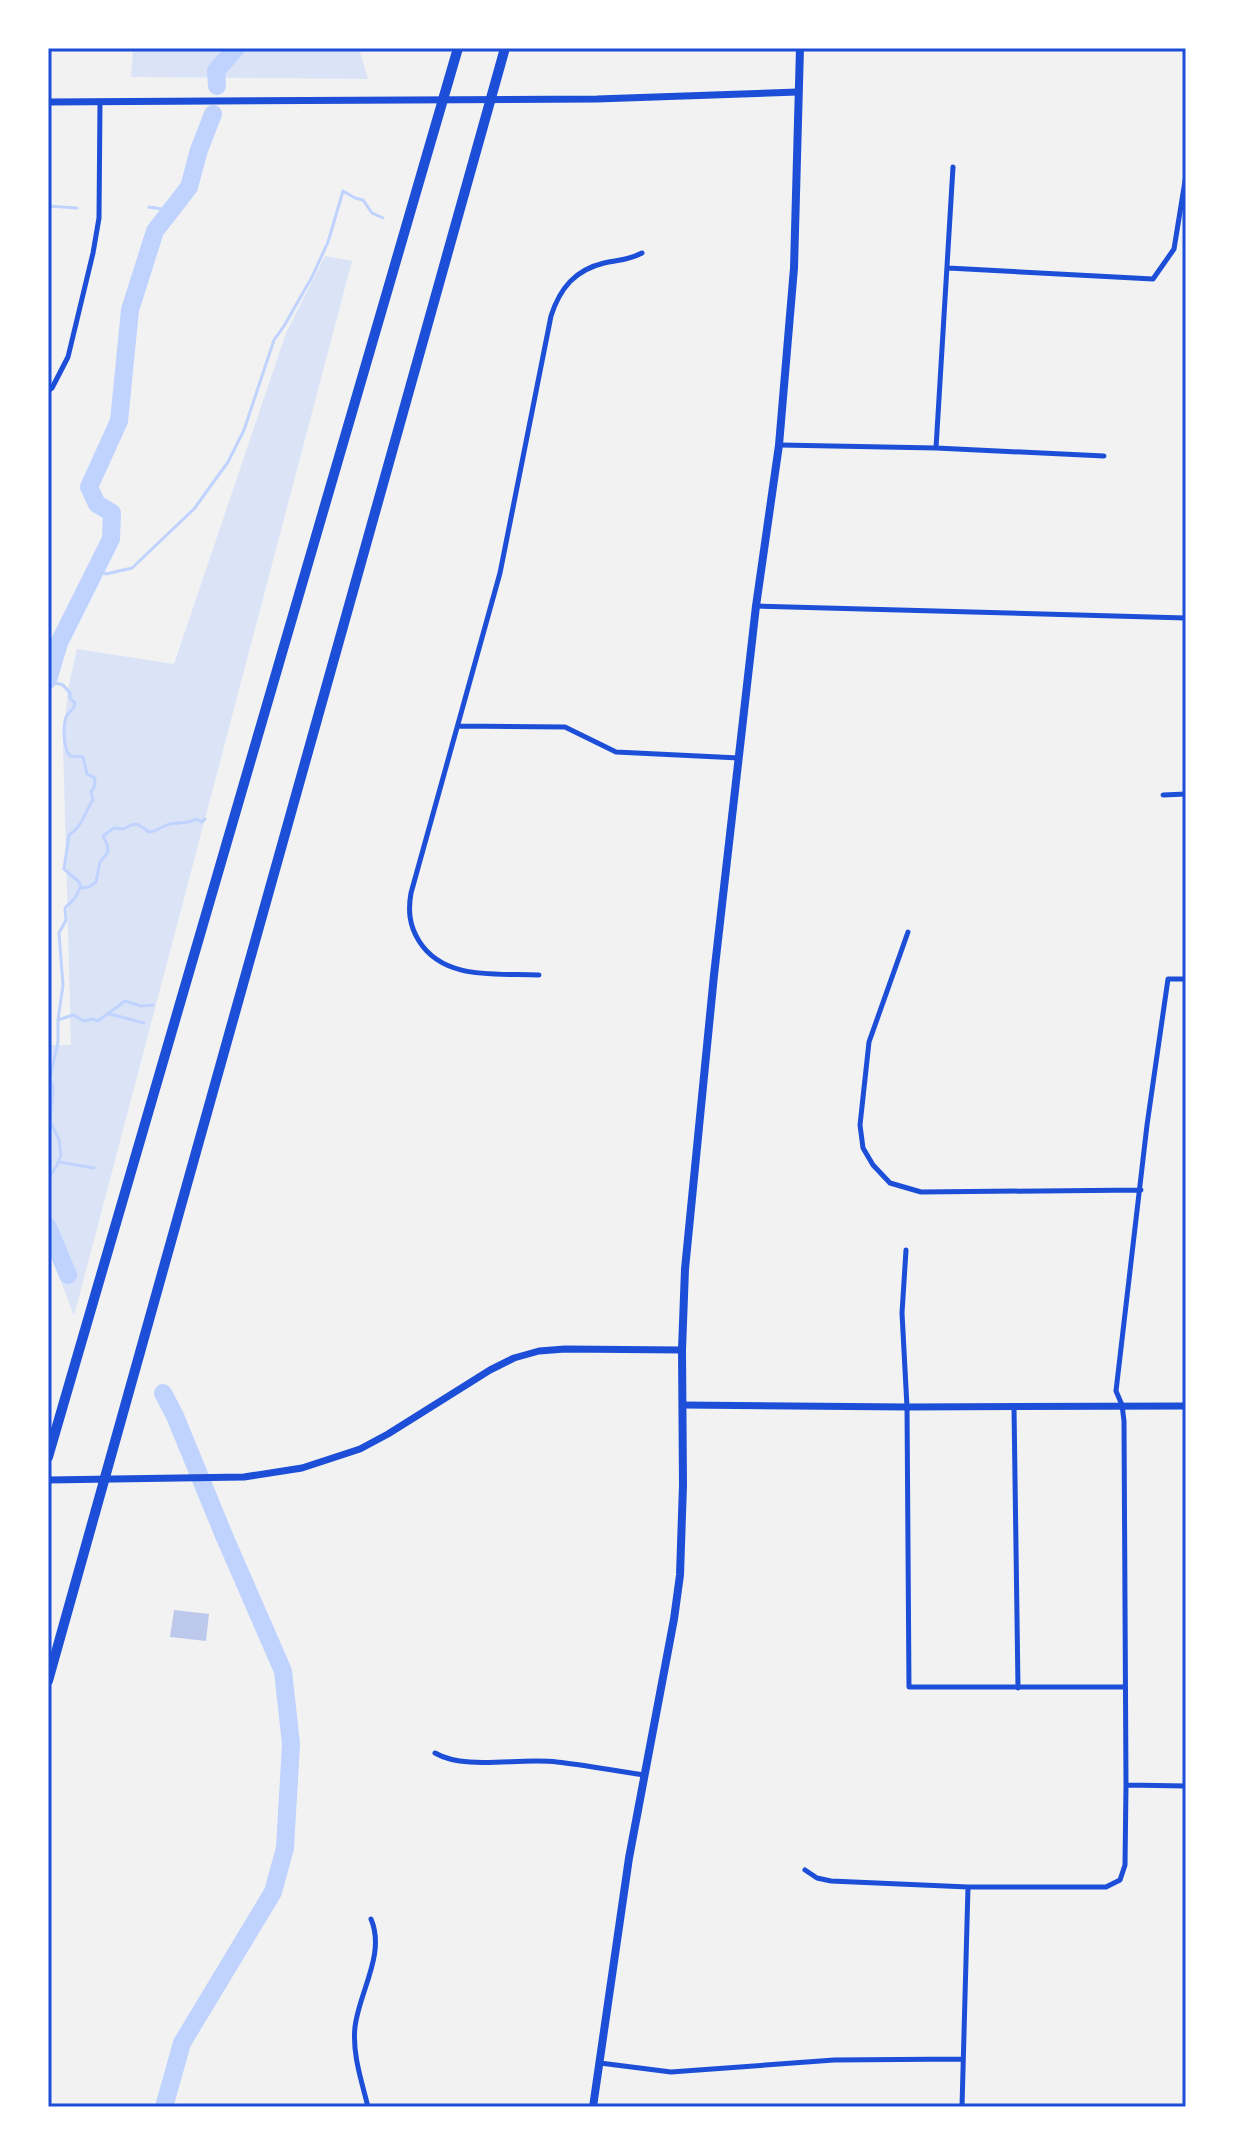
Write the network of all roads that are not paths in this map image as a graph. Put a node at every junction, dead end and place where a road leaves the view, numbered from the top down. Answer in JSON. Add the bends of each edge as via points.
{"nodes":[{"id":1,"x":458,"y":48,"type":"edge"},
{"id":2,"x":505,"y":48,"type":"edge"},
{"id":3,"x":800,"y":48,"type":"edge"},
{"id":4,"x":798,"y":92,"type":"junction"},
{"id":5,"x":100,"y":101,"type":"junction"},
{"id":6,"x":48,"y":102,"type":"edge"},
{"id":7,"x":953,"y":167,"type":"dead end"},
{"id":8,"x":1186,"y":175,"type":"edge"},
{"id":9,"x":642,"y":253,"type":"dead end"},
{"id":10,"x":948,"y":268,"type":"junction"},
{"id":11,"x":48,"y":391,"type":"edge"},
{"id":12,"x":779,"y":445,"type":"junction"},
{"id":13,"x":936,"y":448,"type":"junction"},
{"id":14,"x":1104,"y":456,"type":"dead end"},
{"id":15,"x":756,"y":606,"type":"junction"},
{"id":16,"x":1186,"y":618,"type":"edge"},
{"id":17,"x":458,"y":726,"type":"junction"},
{"id":18,"x":740,"y":758,"type":"junction"},
{"id":19,"x":1186,"y":794,"type":"edge"},
{"id":20,"x":1163,"y":795,"type":"dead end"},
{"id":21,"x":908,"y":932,"type":"dead end"},
{"id":22,"x":539,"y":975,"type":"dead end"},
{"id":23,"x":1186,"y":979,"type":"edge"},
{"id":24,"x":1141,"y":1190,"type":"junction"},
{"id":25,"x":906,"y":1250,"type":"dead end"},
{"id":26,"x":682,"y":1350,"type":"junction"},
{"id":27,"x":683,"y":1405,"type":"junction"},
{"id":28,"x":1122,"y":1405,"type":"junction"},
{"id":29,"x":1186,"y":1406,"type":"edge"},
{"id":30,"x":907,"y":1407,"type":"junction"},
{"id":31,"x":1014,"y":1407,"type":"junction"},
{"id":32,"x":48,"y":1455,"type":"edge"},
{"id":33,"x":48,"y":1480,"type":"edge"},
{"id":34,"x":48,"y":1681,"type":"edge"},
{"id":35,"x":1125,"y":1687,"type":"junction"},
{"id":36,"x":1018,"y":1688,"type":"junction"},
{"id":37,"x":435,"y":1753,"type":"dead end"},
{"id":38,"x":645,"y":1775,"type":"junction"},
{"id":39,"x":1126,"y":1785,"type":"junction"},
{"id":40,"x":1186,"y":1786,"type":"edge"},
{"id":41,"x":805,"y":1870,"type":"dead end"},
{"id":42,"x":968,"y":1887,"type":"junction"},
{"id":43,"x":371,"y":1919,"type":"dead end"},
{"id":44,"x":963,"y":2059,"type":"junction"},
{"id":45,"x":599,"y":2062,"type":"junction"},
{"id":46,"x":368,"y":2107,"type":"edge"},
{"id":47,"x":593,"y":2107,"type":"edge"},
{"id":48,"x":962,"y":2107,"type":"edge"}],
"edges":[{"from":1,"to":32,"type":"highway"},
{"from":2,"to":34,"type":"highway"},
{"from":3,"to":4,"type":"main road"},
{"from":4,"to":5,"type":"street","via":[[597,99]]},
{"from":4,"to":12,"type":"main road","via":[[794,268]]},
{"from":5,"to":6,"type":"street"},
{"from":5,"to":11,"type":"street","via":[[99,218],[93,253],[68,357]]},
{"from":7,"to":10,"type":"street"},
{"from":8,"to":10,"type":"street","via":[[1174,249],[1153,279]]},
{"from":9,"to":17,"type":"street","via":[[575,275],[556,300],[500,573]]},
{"from":10,"to":13,"type":"street"},
{"from":12,"to":13,"type":"street"},
{"from":12,"to":15,"type":"main road"},
{"from":13,"to":14,"type":"street"},
{"from":15,"to":16,"type":"street"},
{"from":15,"to":18,"type":"main road"},
{"from":17,"to":18,"type":"street","via":[[565,727],[616,752]]},
{"from":17,"to":22,"type":"street","via":[[411,893],[411,922],[424,948],[451,968]]},
{"from":18,"to":26,"type":"main road","via":[[685,1269]]},
{"from":19,"to":20,"type":"street"},
{"from":21,"to":24,"type":"street","via":[[869,1042],[860,1125],[863,1148],[873,1165],[890,1183],[921,1192]]},
{"from":23,"to":24,"type":"street","via":[[1168,979]]},
{"from":24,"to":28,"type":"street","via":[[1116,1391]]},
{"from":25,"to":30,"type":"street","via":[[902,1313]]},
{"from":26,"to":27,"type":"main road"},
{"from":26,"to":33,"type":"street","via":[[565,1349],[514,1358],[414,1419],[346,1454],[302,1468],[215,1479]]},
{"from":27,"to":30,"type":"street"},
{"from":27,"to":38,"type":"main road","via":[[680,1575]]},
{"from":28,"to":29,"type":"street"},
{"from":28,"to":31,"type":"street"},
{"from":28,"to":35,"type":"street"},
{"from":30,"to":31,"type":"street"},
{"from":30,"to":36,"type":"street","via":[[909,1687]]},
{"from":31,"to":36,"type":"street"},
{"from":35,"to":36,"type":"street"},
{"from":35,"to":39,"type":"street"},
{"from":37,"to":38,"type":"street","via":[[464,1762],[557,1761]]},
{"from":38,"to":45,"type":"main road"},
{"from":39,"to":40,"type":"street"},
{"from":39,"to":42,"type":"street","via":[[1125,1865],[1120,1880],[1106,1887]]},
{"from":41,"to":42,"type":"street","via":[[831,1881]]},
{"from":42,"to":44,"type":"street"},
{"from":43,"to":46,"type":"street","via":[[377,1946],[355,2028]]},
{"from":44,"to":45,"type":"street","via":[[834,2060],[671,2072]]},
{"from":44,"to":48,"type":"street"},
{"from":45,"to":47,"type":"main road"}]}
